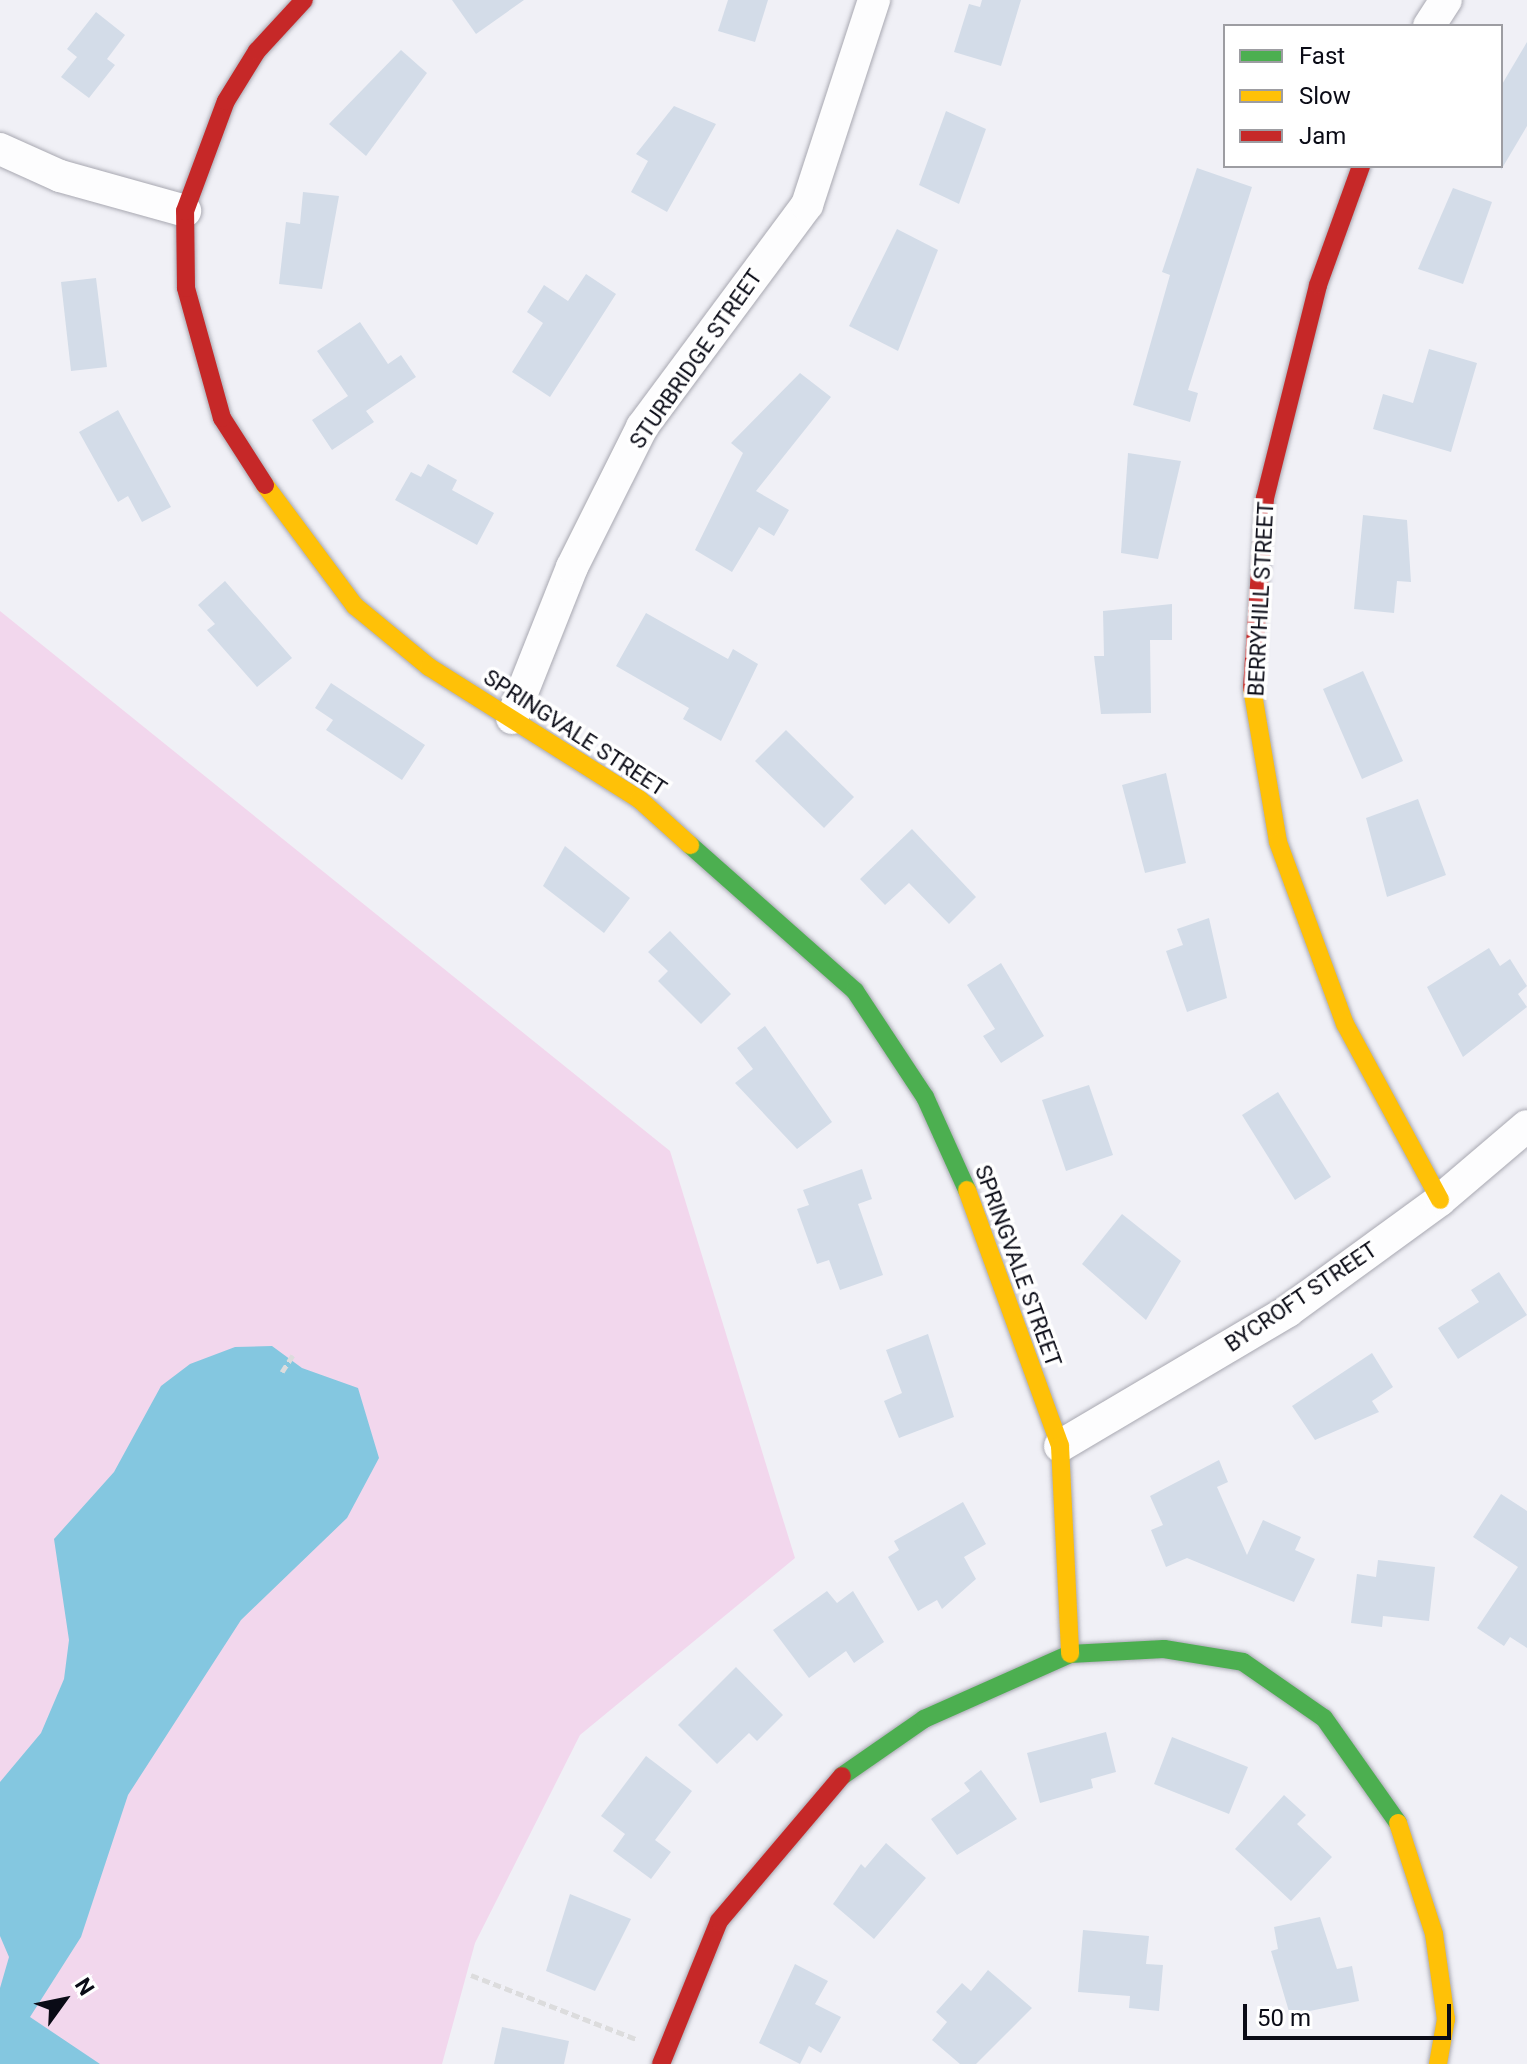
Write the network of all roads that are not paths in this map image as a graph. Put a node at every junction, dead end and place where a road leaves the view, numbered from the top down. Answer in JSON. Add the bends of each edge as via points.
{"nodes":[{"id":1,"x":304,"y":0,"type":"edge"},
{"id":2,"x":874,"y":0,"type":"edge"},
{"id":3,"x":1446,"y":0,"type":"edge"},
{"id":4,"x":1430,"y":24,"type":"edge"},
{"id":5,"x":0,"y":149,"type":"edge"},
{"id":6,"x":1360,"y":168,"type":"edge"},
{"id":7,"x":185,"y":211,"type":"junction"},
{"id":8,"x":512,"y":718,"type":"junction"},
{"id":9,"x":1527,"y":1126,"type":"edge"},
{"id":10,"x":1440,"y":1200,"type":"junction"},
{"id":11,"x":1060,"y":1446,"type":"junction"},
{"id":12,"x":1070,"y":1654,"type":"junction"},
{"id":13,"x":664,"y":2058,"type":"edge"},
{"id":14,"x":1438,"y":2064,"type":"edge"}],
"edges":[{"from":1,"to":7,"type":"street","name":"SPRINGVALE STREET","via":[[257,51],[226,101]]},
{"from":2,"to":8,"type":"street","name":"STURBRIDGE STREET","via":[[807,205],[642,427],[572,567]]},
{"from":3,"to":4,"type":"street"},
{"from":5,"to":7,"type":"street","via":[[60,176]]},
{"from":6,"to":10,"type":"street","name":"BERRYHILL STREET","via":[[1318,285],[1265,498],[1252,690],[1278,842],[1345,1024]]},
{"from":7,"to":8,"type":"street","name":"SPRINGVALE STREET","via":[[186,288],[204,373],[249,467],[355,606],[429,667]]},
{"from":8,"to":11,"type":"street","name":"SPRINGVALE STREET","via":[[639,799],[855,991],[925,1097],[972,1201]]},
{"from":9,"to":10,"type":"street","name":"BYCROFT STREET"},
{"from":10,"to":11,"type":"street","name":"BYCROFT STREET","via":[[1288,1311]]},
{"from":11,"to":12,"type":"street","name":"SPRINGVALE STREET"},
{"from":12,"to":13,"type":"street","via":[[924,1719],[842,1776],[719,1921]]},
{"from":12,"to":14,"type":"street","via":[[1164,1649],[1243,1662],[1324,1718],[1409,1842],[1434,1934],[1446,2019]]}]}
